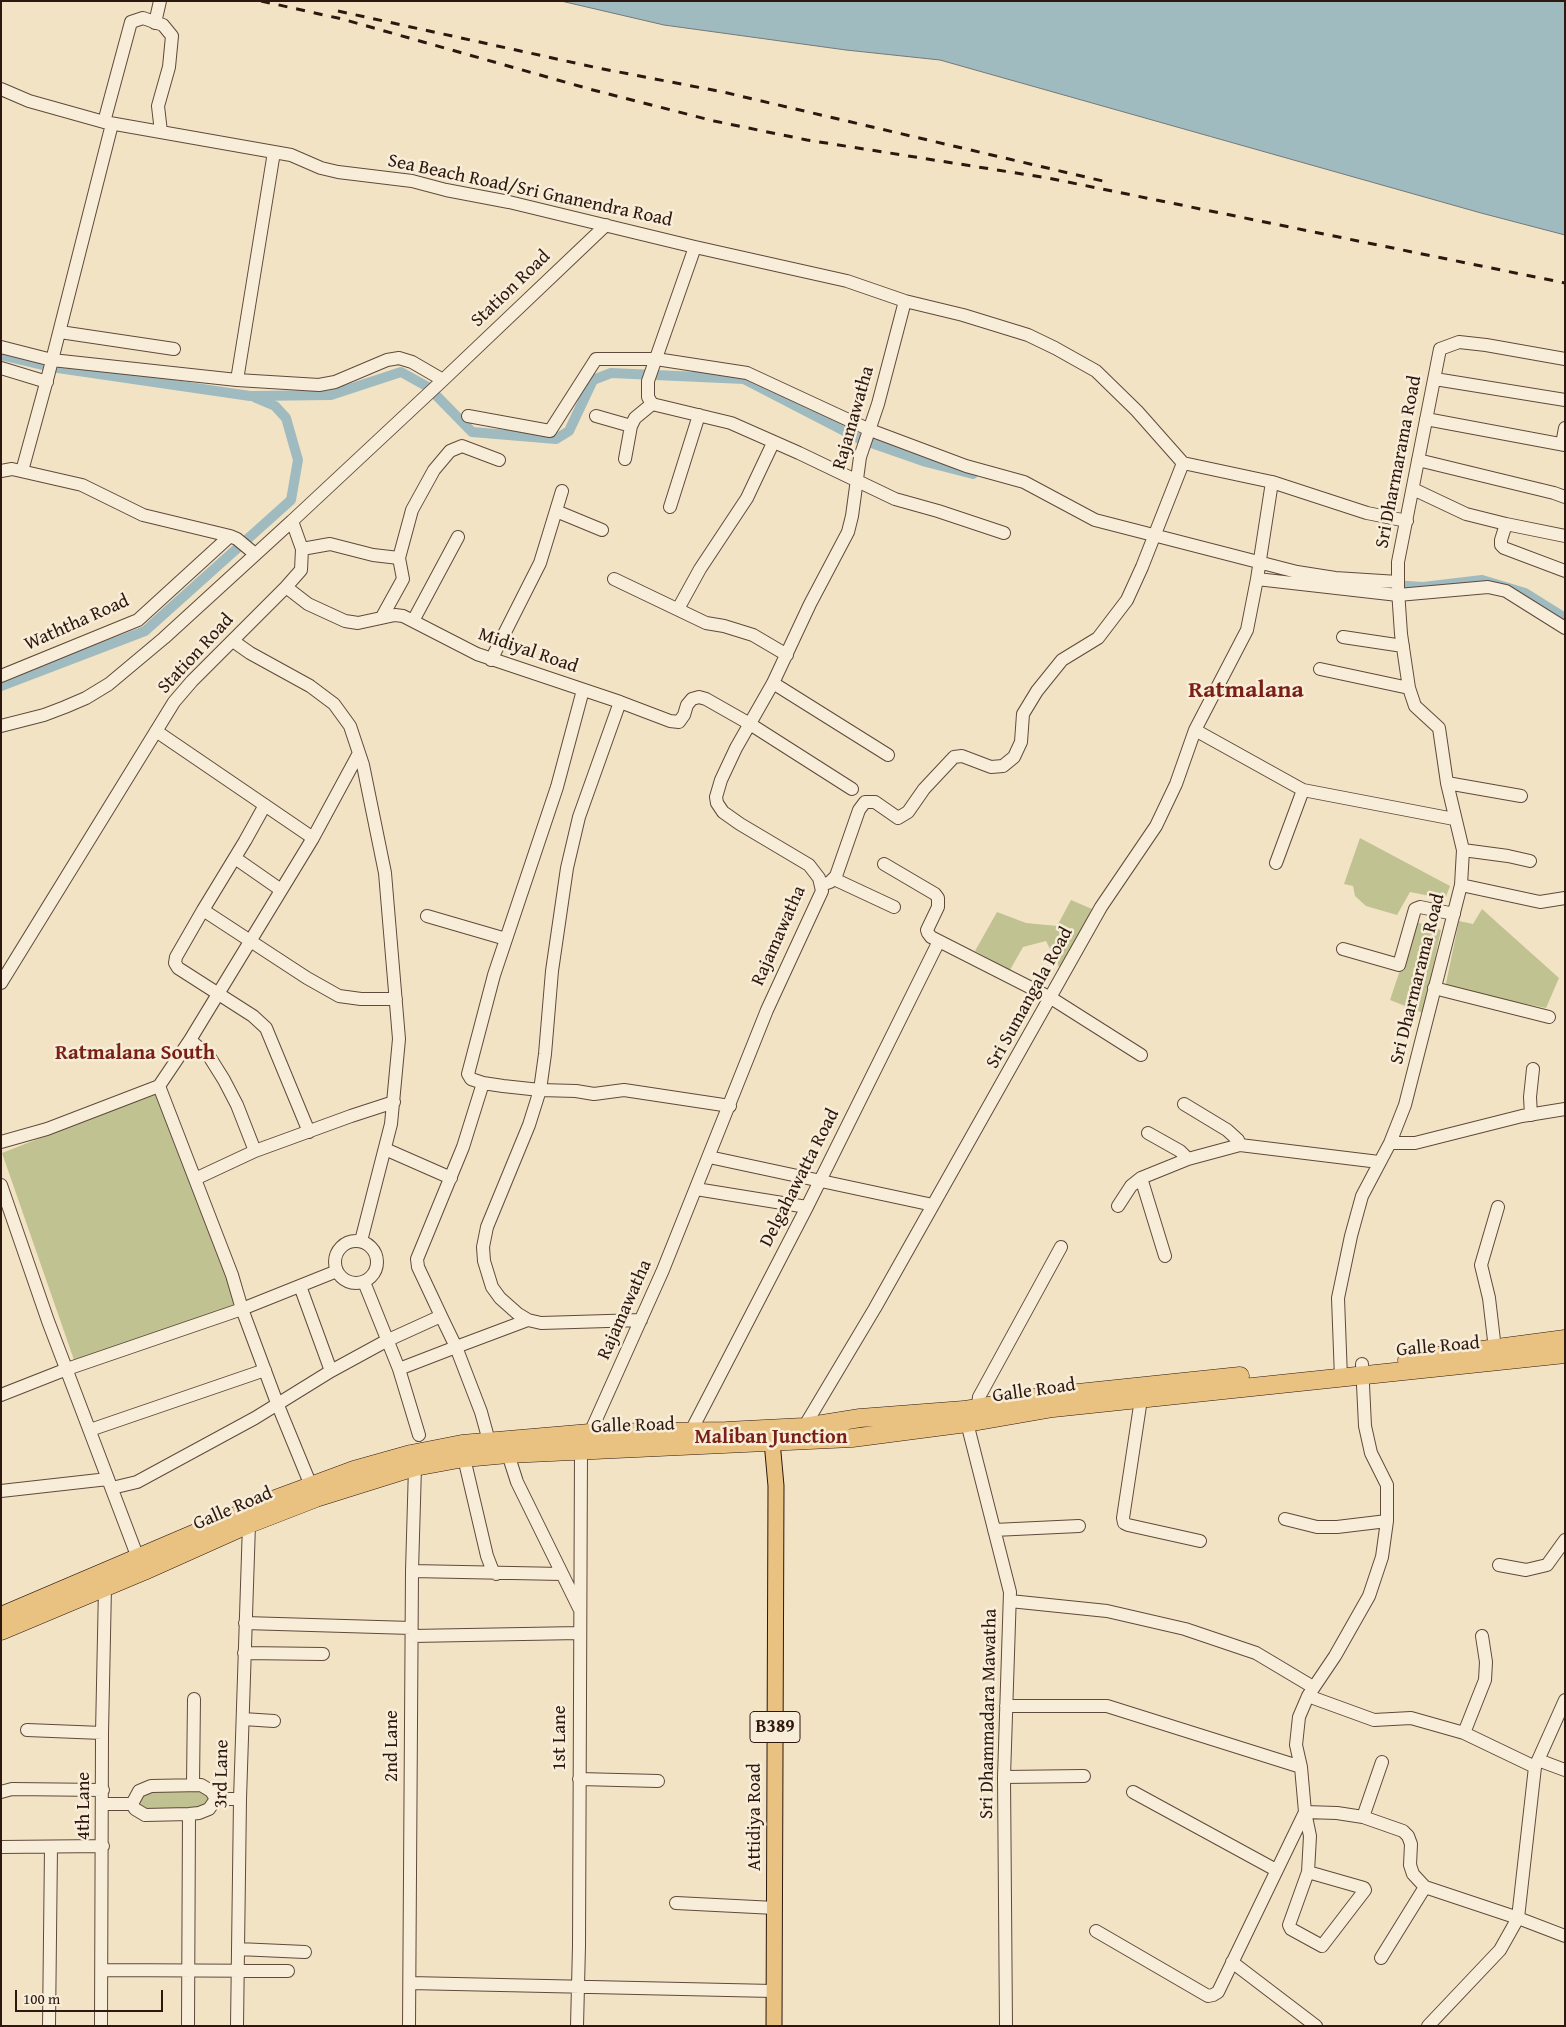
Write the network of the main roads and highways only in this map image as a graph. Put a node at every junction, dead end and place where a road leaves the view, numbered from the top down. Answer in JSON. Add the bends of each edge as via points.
{"nodes":[{"id":1,"x":1565,"y":1339,"type":"edge"},
{"id":2,"x":1565,"y":1354,"type":"edge"},
{"id":3,"x":1362,"y":1370,"type":"junction"},
{"id":4,"x":1341,"y":1372,"type":"junction"},
{"id":5,"x":971,"y":1415,"type":"junction"},
{"id":6,"x":771,"y":1435,"type":"junction"},
{"id":7,"x":313,"y":1491,"type":"junction"},
{"id":8,"x":1,"y":1616,"type":"edge"},
{"id":9,"x":1,"y":1631,"type":"edge"},
{"id":10,"x":774,"y":2026,"type":"edge"}],
"edges":[{"from":1,"to":3,"type":"highway","name":"Galle Road"},
{"from":2,"to":3,"type":"highway","name":"Galle Road"},
{"from":3,"to":4,"type":"highway","name":"Galle Road"},
{"from":4,"to":5,"type":"highway","name":"Galle Road","via":[[1272,1384]]},
{"from":4,"to":5,"type":"highway","name":"Galle Road","via":[[1040,1396]]},
{"from":5,"to":6,"type":"highway","name":"Galle Road","via":[[860,1418]]},
{"from":5,"to":6,"type":"highway","name":"Galle Road","via":[[852,1438]]},
{"from":6,"to":7,"type":"highway","name":"Galle Road","via":[[464,1458]]},
{"from":6,"to":7,"type":"highway","name":"Galle Road","via":[[690,1431],[590,1433],[422,1445],[354,1470]]},
{"from":6,"to":10,"type":"main road","name":"Attidiya Road","number":"B389","via":[[776,1486]]},
{"from":7,"to":8,"type":"highway","name":"Galle Road","via":[[243,1511]]},
{"from":7,"to":9,"type":"highway","name":"Galle Road","via":[[248,1524]]}]}
